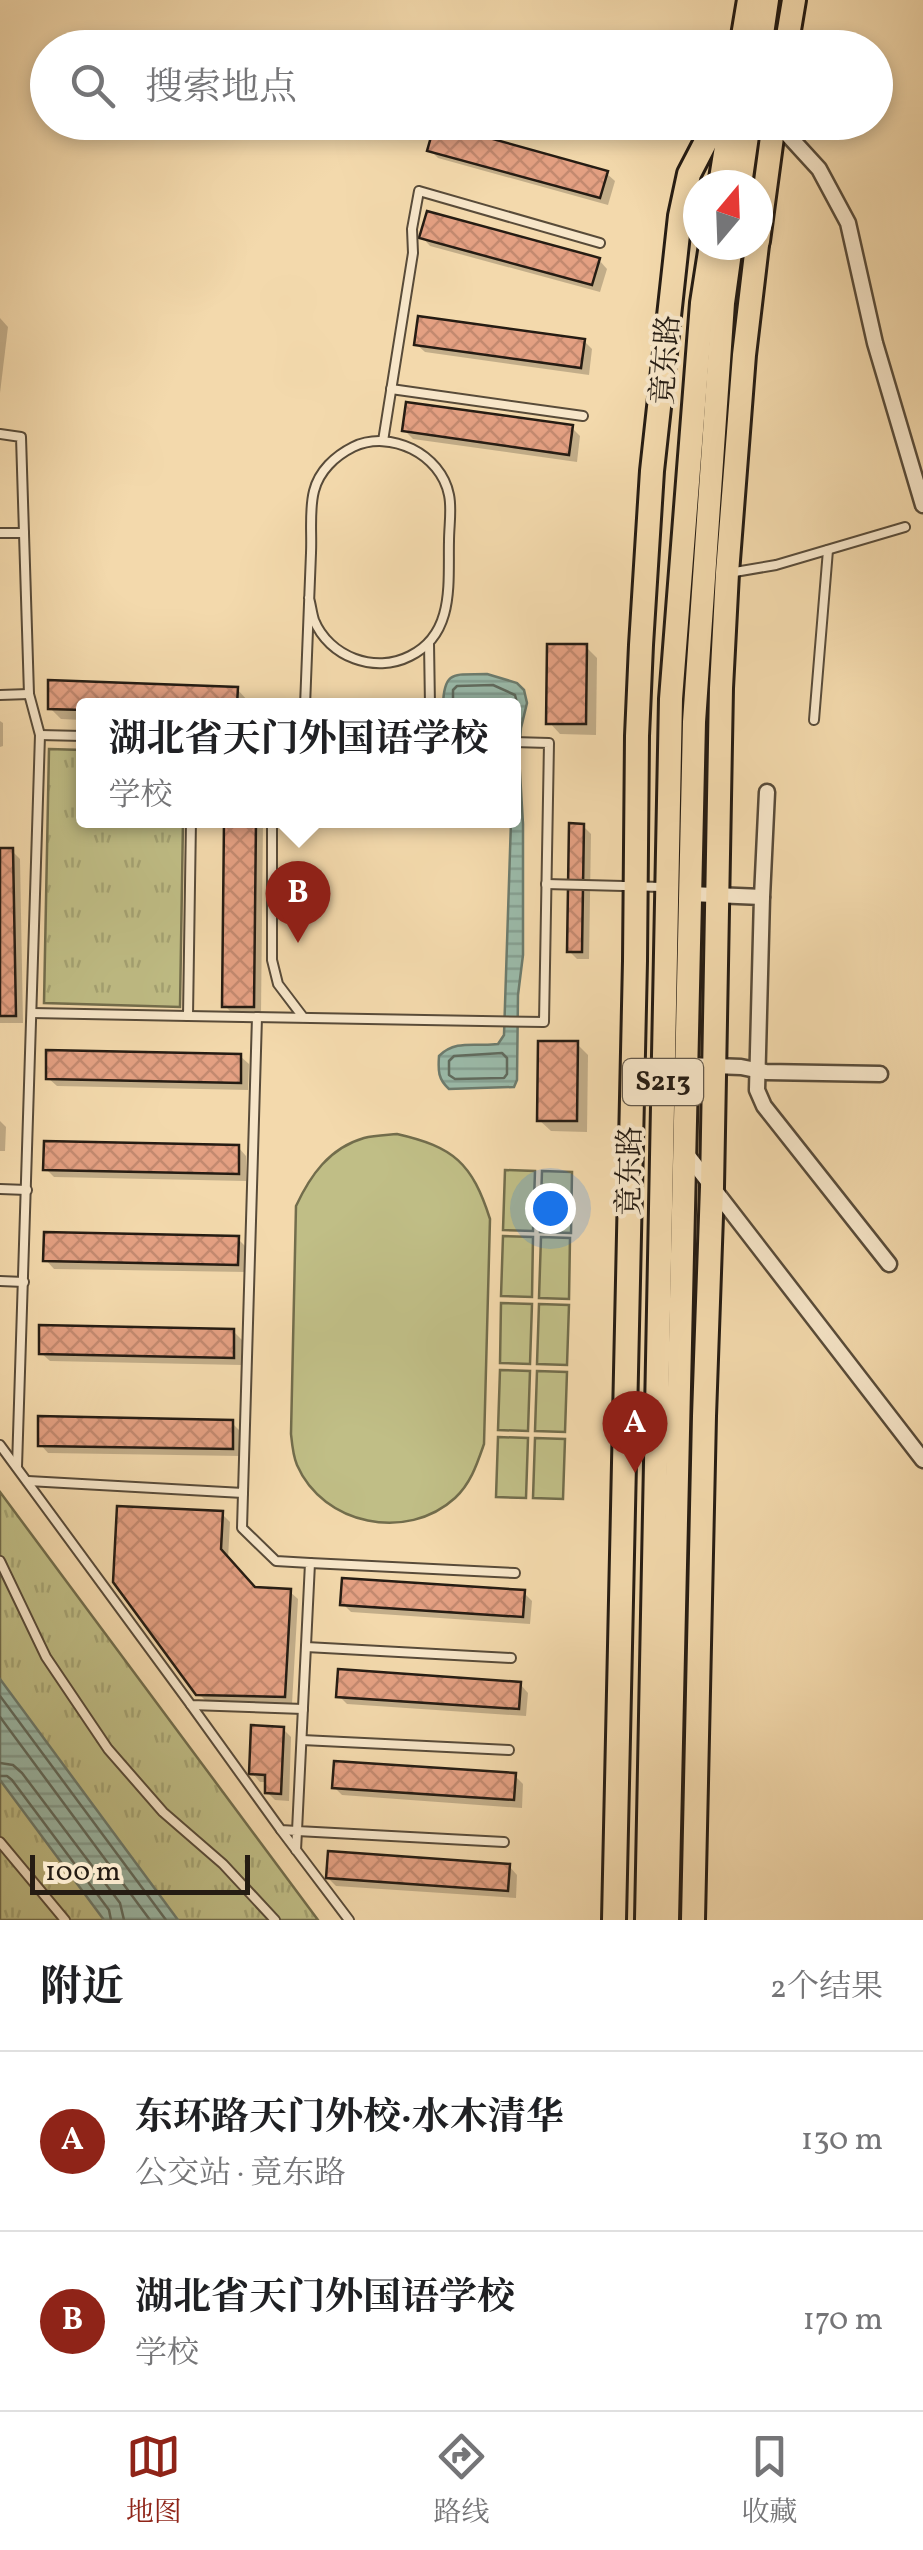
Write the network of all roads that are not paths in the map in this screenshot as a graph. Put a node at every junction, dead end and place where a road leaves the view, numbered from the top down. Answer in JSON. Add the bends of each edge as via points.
{"nodes":[{"id":1,"x":749,"y":0,"type":"edge"},
{"id":2,"x":767,"y":0,"type":"edge"},
{"id":3,"x":794,"y":0,"type":"edge"},
{"id":4,"x":745,"y":30,"type":"edge"},
{"id":5,"x":763,"y":30,"type":"edge"},
{"id":6,"x":789,"y":30,"type":"edge"},
{"id":7,"x":706,"y":140,"type":"edge"},
{"id":8,"x":727,"y":140,"type":"edge"},
{"id":9,"x":746,"y":140,"type":"edge"},
{"id":10,"x":772,"y":140,"type":"edge"},
{"id":11,"x":792,"y":140,"type":"edge"},
{"id":12,"x":722,"y":170,"type":"edge"},
{"id":13,"x":742,"y":170,"type":"edge"},
{"id":14,"x":768,"y":170,"type":"edge"},
{"id":15,"x":600,"y":243,"type":"dead end"},
{"id":16,"x":709,"y":260,"type":"edge"},
{"id":17,"x":729,"y":260,"type":"edge"},
{"id":18,"x":756,"y":260,"type":"edge"},
{"id":19,"x":391,"y":390,"type":"junction"},
{"id":20,"x":583,"y":416,"type":"dead end"},
{"id":21,"x":0,"y":434,"type":"edge"},
{"id":22,"x":383,"y":440,"type":"junction"},
{"id":23,"x":923,"y":505,"type":"edge"},
{"id":24,"x":905,"y":527,"type":"dead end"},
{"id":25,"x":24,"y":532,"type":"junction"},
{"id":26,"x":0,"y":533,"type":"edge"},
{"id":27,"x":828,"y":550,"type":"junction"},
{"id":28,"x":716,"y":573,"type":"junction"},
{"id":29,"x":309,"y":598,"type":"junction"},
{"id":30,"x":429,"y":643,"type":"junction"},
{"id":31,"x":29,"y":694,"type":"junction"},
{"id":32,"x":0,"y":695,"type":"edge"},
{"id":33,"x":305,"y":698,"type":"edge"},
{"id":34,"x":430,"y":698,"type":"edge"},
{"id":35,"x":814,"y":720,"type":"dead end"},
{"id":36,"x":40,"y":735,"type":"junction"},
{"id":37,"x":76,"y":736,"type":"edge"},
{"id":38,"x":521,"y":742,"type":"edge"},
{"id":39,"x":767,"y":792,"type":"dead end"},
{"id":40,"x":191,"y":828,"type":"edge"},
{"id":41,"x":272,"y":828,"type":"edge"},
{"id":42,"x":546,"y":884,"type":"junction"},
{"id":43,"x":636,"y":886,"type":"junction"},
{"id":44,"x":667,"y":887,"type":"junction"},
{"id":45,"x":690,"y":894,"type":"junction"},
{"id":46,"x":716,"y":895,"type":"junction"},
{"id":47,"x":762,"y":896,"type":"junction"},
{"id":48,"x":32,"y":1013,"type":"junction"},
{"id":49,"x":188,"y":1016,"type":"junction"},
{"id":50,"x":257,"y":1017,"type":"junction"},
{"id":51,"x":304,"y":1018,"type":"junction"},
{"id":52,"x":687,"y":1065,"type":"junction"},
{"id":53,"x":713,"y":1066,"type":"junction"},
{"id":54,"x":758,"y":1070,"type":"junction"},
{"id":55,"x":880,"y":1074,"type":"dead end"},
{"id":56,"x":673,"y":1150,"type":"junction"},
{"id":57,"x":712,"y":1187,"type":"junction"},
{"id":58,"x":0,"y":1189,"type":"edge"},
{"id":59,"x":27,"y":1190,"type":"junction"},
{"id":60,"x":889,"y":1264,"type":"dead end"},
{"id":61,"x":0,"y":1281,"type":"edge"},
{"id":62,"x":24,"y":1282,"type":"junction"},
{"id":63,"x":0,"y":1444,"type":"edge"},
{"id":64,"x":923,"y":1460,"type":"edge"},
{"id":65,"x":18,"y":1466,"type":"junction"},
{"id":66,"x":28,"y":1481,"type":"junction"},
{"id":67,"x":243,"y":1494,"type":"junction"},
{"id":68,"x":0,"y":1560,"type":"edge"},
{"id":69,"x":310,"y":1563,"type":"junction"},
{"id":70,"x":515,"y":1573,"type":"dead end"},
{"id":71,"x":306,"y":1647,"type":"junction"},
{"id":72,"x":511,"y":1658,"type":"dead end"},
{"id":73,"x":191,"y":1706,"type":"junction"},
{"id":74,"x":303,"y":1709,"type":"junction"},
{"id":75,"x":302,"y":1740,"type":"junction"},
{"id":76,"x":509,"y":1750,"type":"dead end"},
{"id":77,"x":281,"y":1830,"type":"junction"},
{"id":78,"x":297,"y":1831,"type":"junction"},
{"id":79,"x":0,"y":1842,"type":"edge"},
{"id":80,"x":504,"y":1842,"type":"dead end"},
{"id":81,"x":296,"y":1850,"type":"junction"},
{"id":82,"x":66,"y":1920,"type":"edge"},
{"id":83,"x":275,"y":1920,"type":"edge"},
{"id":84,"x":349,"y":1920,"type":"edge"},
{"id":85,"x":614,"y":1920,"type":"edge"},
{"id":86,"x":647,"y":1920,"type":"edge"},
{"id":87,"x":667,"y":1920,"type":"edge"},
{"id":88,"x":693,"y":1920,"type":"edge"}],
"edges":[{"from":1,"to":4,"type":"main road"},
{"from":2,"to":5,"type":"main road"},
{"from":3,"to":6,"type":"main road"},
{"from":7,"to":43,"type":"main road","via":[[683,194],[652,471]]},
{"from":8,"to":12,"type":"main road"},
{"from":9,"to":13,"type":"main road"},
{"from":10,"to":14,"type":"main road"},
{"from":11,"to":23,"type":"street","via":[[819,169],[848,222],[874,343]]},
{"from":15,"to":19,"type":"lane","via":[[419,191]]},
{"from":16,"to":44,"type":"main road","name":"竟东路","number":"S213","via":[[671,699]]},
{"from":17,"to":28,"type":"main road","name":"竟东路","number":"S213"},
{"from":18,"to":28,"type":"main road"},
{"from":19,"to":20,"type":"lane"},
{"from":19,"to":22,"type":"lane"},
{"from":21,"to":25,"type":"lane","via":[[21,437]]},
{"from":22,"to":29,"type":"lane","via":[[340,454],[314,491]]},
{"from":22,"to":30,"type":"lane","via":[[425,456],[449,495],[448,602]]},
{"from":24,"to":27,"type":"lane"},
{"from":25,"to":26,"type":"lane"},
{"from":25,"to":31,"type":"lane"},
{"from":27,"to":28,"type":"lane"},
{"from":27,"to":35,"type":"lane"},
{"from":28,"to":45,"type":"main road","name":"竟东路","number":"S213","via":[[694,722]]},
{"from":28,"to":46,"type":"main road"},
{"from":29,"to":30,"type":"lane","via":[[326,640],[344,654],[388,663]]},
{"from":29,"to":33,"type":"lane"},
{"from":30,"to":34,"type":"lane"},
{"from":31,"to":32,"type":"lane"},
{"from":31,"to":36,"type":"lane"},
{"from":36,"to":37,"type":"lane"},
{"from":36,"to":48,"type":"lane"},
{"from":38,"to":42,"type":"lane","via":[[548,742]]},
{"from":39,"to":47,"type":"street"},
{"from":40,"to":49,"type":"lane"},
{"from":41,"to":51,"type":"lane","via":[[272,960],[278,984]]},
{"from":42,"to":43,"type":"lane"},
{"from":42,"to":51,"type":"lane","via":[[544,1022]]},
{"from":43,"to":44,"type":"lane"},
{"from":43,"to":85,"type":"main road"},
{"from":44,"to":56,"type":"main road","name":"竟东路","number":"S213"},
{"from":45,"to":46,"type":"street"},
{"from":45,"to":52,"type":"main road","name":"竟东路","number":"S213"},
{"from":46,"to":47,"type":"street"},
{"from":46,"to":53,"type":"main road"},
{"from":47,"to":54,"type":"street"},
{"from":48,"to":49,"type":"lane"},
{"from":48,"to":59,"type":"lane"},
{"from":49,"to":50,"type":"lane"},
{"from":50,"to":51,"type":"lane"},
{"from":50,"to":67,"type":"lane"},
{"from":52,"to":53,"type":"street"},
{"from":52,"to":56,"type":"main road","name":"竟东路","number":"S213"},
{"from":53,"to":54,"type":"street"},
{"from":53,"to":57,"type":"main road"},
{"from":54,"to":55,"type":"street"},
{"from":54,"to":60,"type":"street","via":[[764,1106]]},
{"from":56,"to":57,"type":"street"},
{"from":56,"to":86,"type":"main road","name":"竟东路","number":"S213"},
{"from":56,"to":87,"type":"main road","name":"竟东路","number":"S213"},
{"from":57,"to":64,"type":"street"},
{"from":57,"to":88,"type":"main road"},
{"from":58,"to":59,"type":"lane"},
{"from":59,"to":62,"type":"lane"},
{"from":61,"to":62,"type":"lane"},
{"from":62,"to":65,"type":"lane"},
{"from":63,"to":65,"type":"lane"},
{"from":65,"to":66,"type":"lane"},
{"from":66,"to":67,"type":"lane"},
{"from":66,"to":73,"type":"lane"},
{"from":67,"to":69,"type":"lane","via":[[242,1528],[276,1561]]},
{"from":68,"to":83,"type":"lane","via":[[46,1657],[108,1750]]},
{"from":69,"to":70,"type":"lane"},
{"from":69,"to":71,"type":"lane"},
{"from":71,"to":72,"type":"lane"},
{"from":71,"to":74,"type":"lane"},
{"from":73,"to":74,"type":"lane"},
{"from":73,"to":77,"type":"lane"},
{"from":74,"to":75,"type":"lane"},
{"from":75,"to":76,"type":"lane"},
{"from":75,"to":78,"type":"lane"},
{"from":77,"to":78,"type":"lane"},
{"from":77,"to":81,"type":"lane"},
{"from":78,"to":80,"type":"lane"},
{"from":78,"to":81,"type":"lane"},
{"from":79,"to":82,"type":"lane"},
{"from":81,"to":84,"type":"lane"}]}
